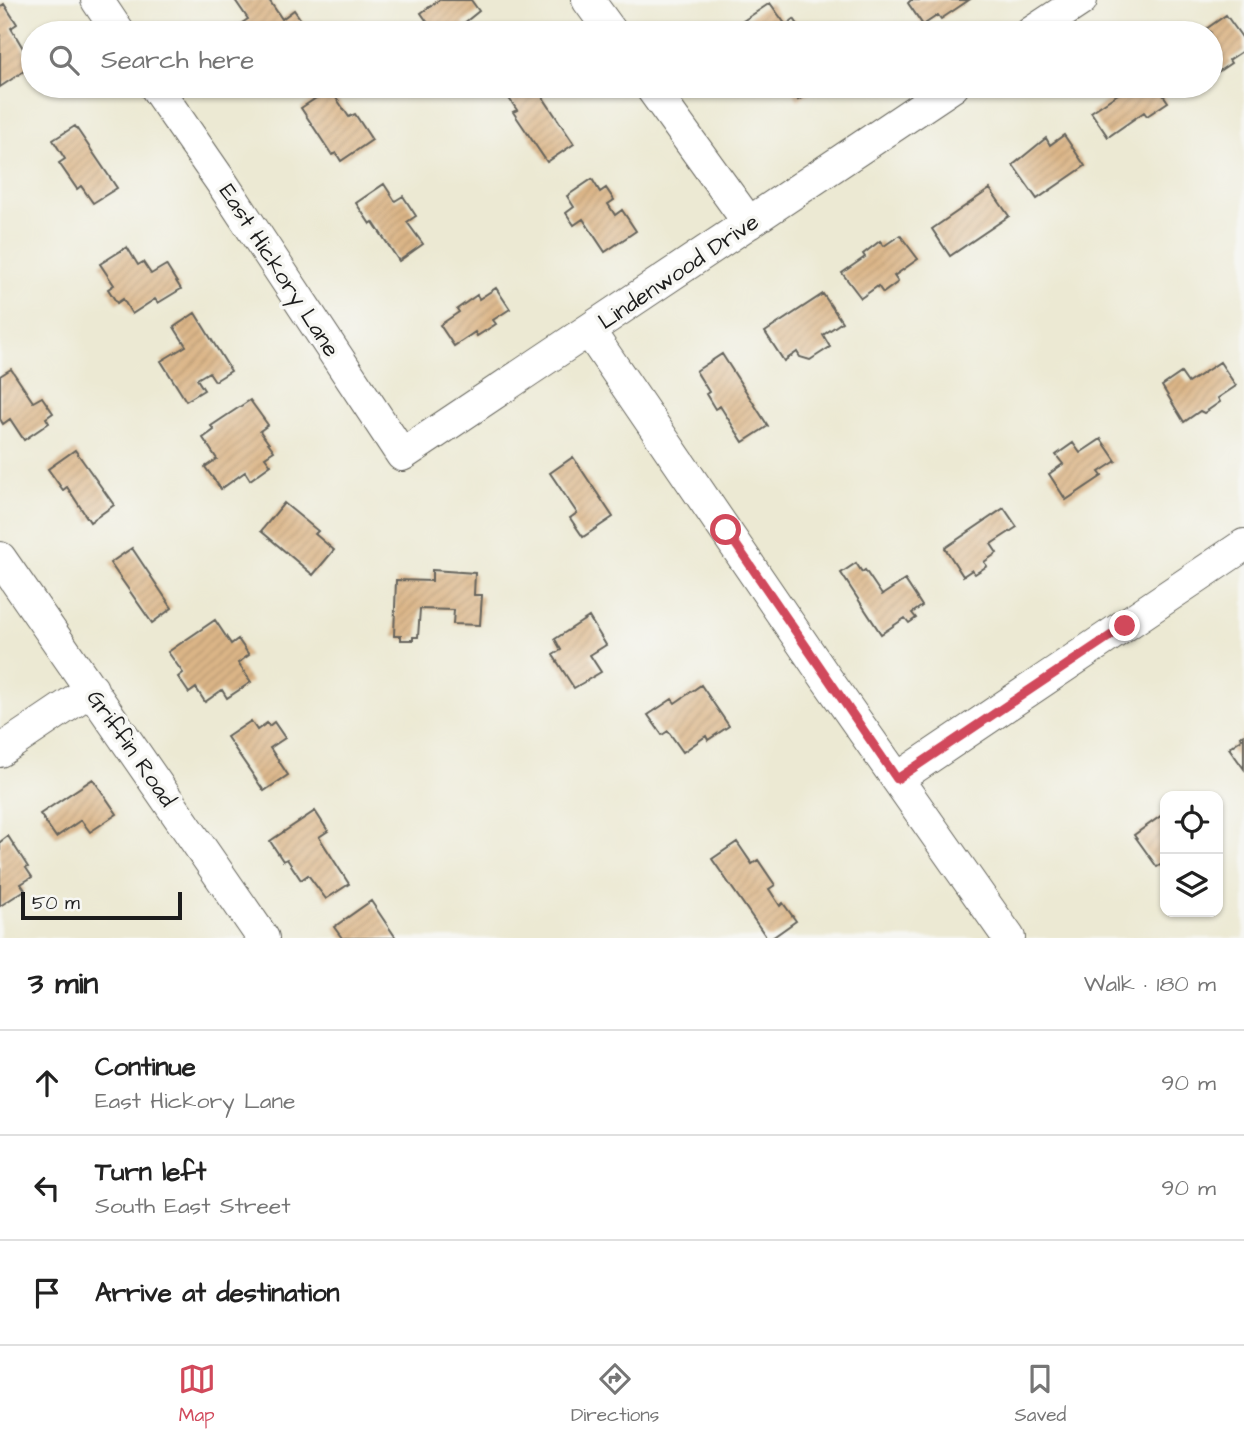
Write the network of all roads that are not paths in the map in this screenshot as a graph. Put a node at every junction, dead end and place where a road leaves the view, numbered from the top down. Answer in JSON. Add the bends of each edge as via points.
{"nodes":[{"id":1,"x":97,"y":0,"type":"edge"},
{"id":2,"x":588,"y":0,"type":"edge"},
{"id":3,"x":1081,"y":0,"type":"edge"},
{"id":4,"x":112,"y":21,"type":"edge"},
{"id":5,"x":603,"y":21,"type":"edge"},
{"id":6,"x":1049,"y":21,"type":"edge"},
{"id":7,"x":163,"y":98,"type":"edge"},
{"id":8,"x":659,"y":98,"type":"edge"},
{"id":9,"x":935,"y":98,"type":"edge"},
{"id":10,"x":749,"y":223,"type":"junction"},
{"id":11,"x":589,"y":331,"type":"junction"},
{"id":12,"x":402,"y":455,"type":"joint"},
{"id":13,"x":1244,"y":545,"type":"edge"},
{"id":14,"x":0,"y":558,"type":"edge"},
{"id":15,"x":92,"y":689,"type":"junction"},
{"id":16,"x":0,"y":751,"type":"edge"},
{"id":17,"x":897,"y":779,"type":"junction"},
{"id":18,"x":263,"y":938,"type":"edge"},
{"id":19,"x":1009,"y":938,"type":"edge"}],
"edges":[{"from":1,"to":4,"type":"street"},
{"from":2,"to":5,"type":"street"},
{"from":3,"to":6,"type":"street"},
{"from":7,"to":12,"type":"street","name":"East Hickory Lane"},
{"from":8,"to":10,"type":"street"},
{"from":9,"to":10,"type":"street","name":"Lindenwood Drive"},
{"from":10,"to":11,"type":"street","name":"Lindenwood Drive"},
{"from":11,"to":12,"type":"street","name":"Lindenwood Drive"},
{"from":11,"to":17,"type":"street"},
{"from":13,"to":17,"type":"street"},
{"from":14,"to":15,"type":"street","name":"Griffin Road"},
{"from":15,"to":16,"type":"street"},
{"from":15,"to":18,"type":"street","name":"Griffin Road"},
{"from":17,"to":19,"type":"street"}]}
